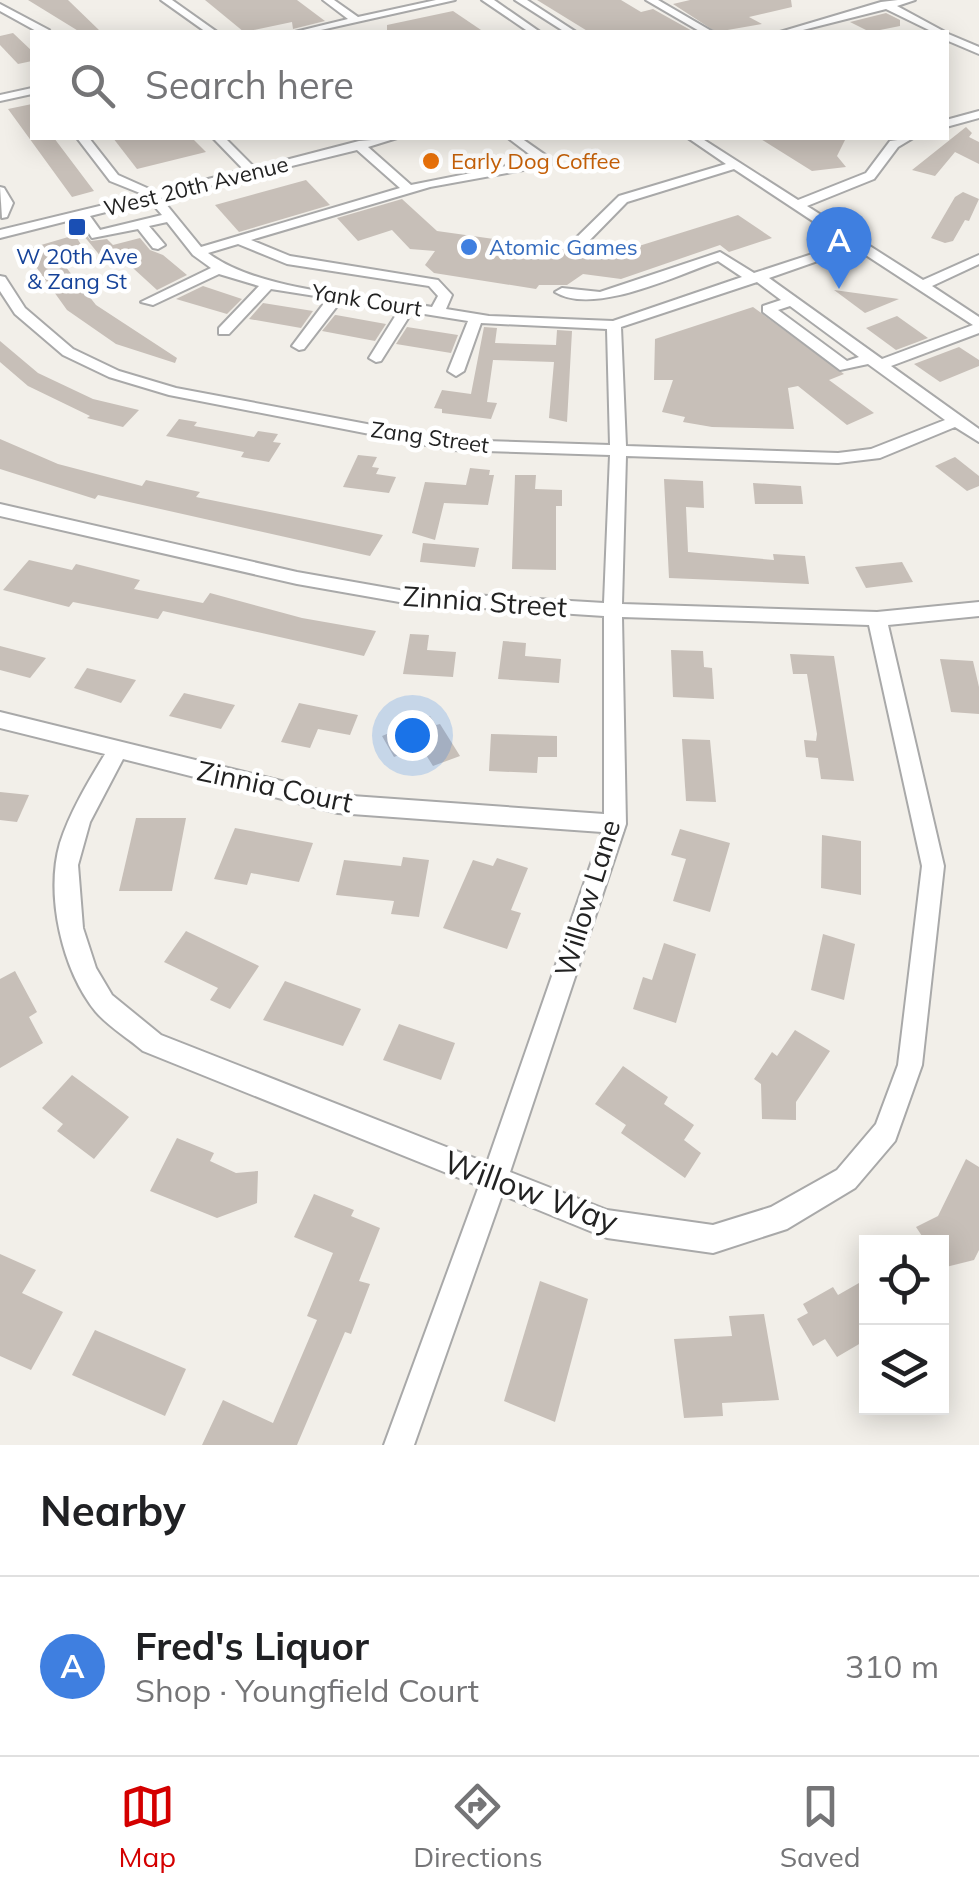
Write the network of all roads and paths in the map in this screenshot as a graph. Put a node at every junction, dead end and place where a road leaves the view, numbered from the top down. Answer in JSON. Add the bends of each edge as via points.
{"nodes":[{"id":1,"x":166,"y":0,"type":"edge"},
{"id":2,"x":328,"y":0,"type":"edge"},
{"id":3,"x":450,"y":0,"type":"edge"},
{"id":4,"x":487,"y":0,"type":"edge"},
{"id":5,"x":520,"y":0,"type":"edge"},
{"id":6,"x":650,"y":0,"type":"edge"},
{"id":7,"x":876,"y":0,"type":"edge"},
{"id":8,"x":910,"y":0,"type":"edge"},
{"id":9,"x":888,"y":6,"type":"junction"},
{"id":10,"x":0,"y":8,"type":"edge"},
{"id":11,"x":356,"y":20,"type":"junction"},
{"id":12,"x":41,"y":30,"type":"edge"},
{"id":13,"x":209,"y":30,"type":"edge"},
{"id":14,"x":309,"y":30,"type":"edge"},
{"id":15,"x":528,"y":30,"type":"edge"},
{"id":16,"x":568,"y":30,"type":"edge"},
{"id":17,"x":704,"y":30,"type":"edge"},
{"id":18,"x":793,"y":30,"type":"edge"},
{"id":19,"x":935,"y":30,"type":"edge"},
{"id":20,"x":949,"y":37,"type":"edge"},
{"id":21,"x":979,"y":51,"type":"edge"},
{"id":22,"x":30,"y":91,"type":"edge"},
{"id":23,"x":0,"y":98,"type":"edge"},
{"id":24,"x":979,"y":114,"type":"edge"},
{"id":25,"x":949,"y":123,"type":"edge"},
{"id":26,"x":85,"y":140,"type":"edge"},
{"id":27,"x":221,"y":140,"type":"edge"},
{"id":28,"x":383,"y":140,"type":"edge"},
{"id":29,"x":517,"y":140,"type":"edge"},
{"id":30,"x":705,"y":140,"type":"edge"},
{"id":31,"x":902,"y":140,"type":"edge"},
{"id":32,"x":359,"y":146,"type":"junction"},
{"id":33,"x":735,"y":164,"type":"junction"},
{"id":34,"x":252,"y":172,"type":"junction"},
{"id":35,"x":408,"y":189,"type":"junction"},
{"id":36,"x":0,"y":192,"type":"edge"},
{"id":37,"x":154,"y":196,"type":"junction"},
{"id":38,"x":118,"y":205,"type":"junction"},
{"id":39,"x":797,"y":206,"type":"junction"},
{"id":40,"x":1,"y":214,"type":"edge"},
{"id":41,"x":83,"y":214,"type":"junction"},
{"id":42,"x":170,"y":216,"type":"junction"},
{"id":43,"x":137,"y":225,"type":"junction"},
{"id":44,"x":7,"y":232,"type":"edge"},
{"id":45,"x":239,"y":240,"type":"junction"},
{"id":46,"x":578,"y":244,"type":"dead end"},
{"id":47,"x":855,"y":244,"type":"junction"},
{"id":48,"x":158,"y":245,"type":"dead end"},
{"id":49,"x":198,"y":252,"type":"junction"},
{"id":50,"x":979,"y":259,"type":"edge"},
{"id":51,"x":219,"y":269,"type":"junction"},
{"id":52,"x":756,"y":278,"type":"junction"},
{"id":53,"x":0,"y":280,"type":"edge"},
{"id":54,"x":268,"y":284,"type":"junction"},
{"id":55,"x":922,"y":286,"type":"junction"},
{"id":56,"x":562,"y":292,"type":"dead end"},
{"id":57,"x":336,"y":296,"type":"junction"},
{"id":58,"x":791,"y":301,"type":"junction"},
{"id":59,"x":148,"y":302,"type":"dead end"},
{"id":60,"x":408,"y":307,"type":"junction"},
{"id":61,"x":437,"y":312,"type":"junction"},
{"id":62,"x":476,"y":318,"type":"junction"},
{"id":63,"x":614,"y":325,"type":"junction"},
{"id":64,"x":979,"y":325,"type":"edge"},
{"id":65,"x":224,"y":331,"type":"dead end"},
{"id":66,"x":299,"y":346,"type":"dead end"},
{"id":67,"x":376,"y":358,"type":"dead end"},
{"id":68,"x":875,"y":362,"type":"junction"},
{"id":69,"x":456,"y":371,"type":"dead end"},
{"id":70,"x":957,"y":421,"type":"junction"},
{"id":71,"x":979,"y":437,"type":"edge"},
{"id":72,"x":618,"y":452,"type":"junction"},
{"id":73,"x":0,"y":510,"type":"edge"},
{"id":74,"x":979,"y":609,"type":"edge"},
{"id":75,"x":613,"y":610,"type":"junction"},
{"id":76,"x":877,"y":619,"type":"junction"},
{"id":77,"x":0,"y":720,"type":"edge"},
{"id":78,"x":118,"y":750,"type":"junction"},
{"id":79,"x":614,"y":824,"type":"junction"},
{"id":80,"x":494,"y":1181,"type":"junction"},
{"id":81,"x":399,"y":1445,"type":"edge"}],
"edges":[{"from":1,"to":13,"type":"street"},
{"from":2,"to":11,"type":"street"},
{"from":3,"to":11,"type":"street"},
{"from":4,"to":15,"type":"street"},
{"from":5,"to":16,"type":"street"},
{"from":6,"to":17,"type":"street"},
{"from":7,"to":9,"type":"street"},
{"from":8,"to":9,"type":"street"},
{"from":9,"to":18,"type":"street"},
{"from":9,"to":19,"type":"street"},
{"from":10,"to":12,"type":"street"},
{"from":11,"to":14,"type":"street"},
{"from":20,"to":21,"type":"street"},
{"from":22,"to":23,"type":"street"},
{"from":24,"to":25,"type":"street"},
{"from":26,"to":37,"type":"street","via":[[114,178]]},
{"from":27,"to":34,"type":"street"},
{"from":28,"to":32,"type":"street","name":"West 20th Avenue"},
{"from":29,"to":35,"type":"street","via":[[547,162]]},
{"from":30,"to":33,"type":"street"},
{"from":31,"to":39,"type":"street","via":[[870,176]]},
{"from":32,"to":34,"type":"street","name":"West 20th Avenue"},
{"from":32,"to":35,"type":"street"},
{"from":33,"to":39,"type":"street"},
{"from":33,"to":46,"type":"street","via":[[623,200]]},
{"from":34,"to":37,"type":"street","name":"West 20th Avenue"},
{"from":35,"to":45,"type":"street"},
{"from":36,"to":40,"type":"street","via":[[7,203]]},
{"from":37,"to":38,"type":"street","name":"West 20th Avenue"},
{"from":37,"to":42,"type":"street","name":"Yank Court"},
{"from":38,"to":41,"type":"street","name":"West 20th Avenue"},
{"from":38,"to":43,"type":"street"},
{"from":39,"to":47,"type":"street"},
{"from":40,"to":44,"type":"street"},
{"from":41,"to":43,"type":"street","via":[[97,235]]},
{"from":41,"to":44,"type":"street","name":"West 20th Avenue"},
{"from":42,"to":43,"type":"street"},
{"from":42,"to":49,"type":"street","name":"Yank Court"},
{"from":43,"to":48,"type":"street"},
{"from":45,"to":49,"type":"street"},
{"from":45,"to":61,"type":"street","via":[[287,260],[433,283],[444,295]]},
{"from":47,"to":52,"type":"street"},
{"from":47,"to":55,"type":"street"},
{"from":49,"to":51,"type":"street","name":"Yank Court"},
{"from":50,"to":55,"type":"street"},
{"from":51,"to":54,"type":"street","name":"Yank Court"},
{"from":51,"to":59,"type":"street"},
{"from":52,"to":56,"type":"street","via":[[720,256],[601,296]]},
{"from":52,"to":58,"type":"street"},
{"from":52,"to":63,"type":"street"},
{"from":53,"to":72,"type":"street","name":"Zang Street","via":[[53,342],[114,374],[174,392],[452,445]]},
{"from":54,"to":57,"type":"street","name":"Yank Court"},
{"from":54,"to":65,"type":"street"},
{"from":55,"to":64,"type":"street"},
{"from":57,"to":60,"type":"street","name":"Yank Court"},
{"from":57,"to":66,"type":"street"},
{"from":58,"to":68,"type":"street"},
{"from":58,"to":68,"type":"street","via":[[768,309],[845,367]]},
{"from":60,"to":61,"type":"street","name":"Yank Court"},
{"from":60,"to":67,"type":"street"},
{"from":61,"to":62,"type":"street","name":"Yank Court"},
{"from":62,"to":63,"type":"street","name":"Yank Court"},
{"from":62,"to":69,"type":"street"},
{"from":63,"to":72,"type":"street","name":"Willow Lane"},
{"from":64,"to":68,"type":"street"},
{"from":68,"to":70,"type":"street"},
{"from":70,"to":71,"type":"street"},
{"from":70,"to":72,"type":"street","name":"Zang Street","via":[[874,454],[838,458]]},
{"from":72,"to":75,"type":"street","name":"Willow Lane"},
{"from":73,"to":75,"type":"street","name":"Zinnia Street","via":[[405,597]]},
{"from":74,"to":76,"type":"street","name":"Zinnia Street"},
{"from":75,"to":76,"type":"street","name":"Zinnia Street"},
{"from":75,"to":79,"type":"street","name":"Willow Lane"},
{"from":76,"to":80,"type":"street","name":"Willow Way","via":[[934,866],[910,1065],[886,1132],[846,1179],[777,1219],[713,1238],[607,1224]]},
{"from":77,"to":78,"type":"street","name":"Zinnia Court"},
{"from":78,"to":79,"type":"street","name":"Zinnia Court","via":[[338,804]]},
{"from":78,"to":80,"type":"street","name":"Willow Way","via":[[69,850],[67,896],[76,947],[104,1002],[152,1043]]},
{"from":79,"to":80,"type":"street","name":"Willow Lane"},
{"from":80,"to":81,"type":"street","name":"Willow Lane"}]}
